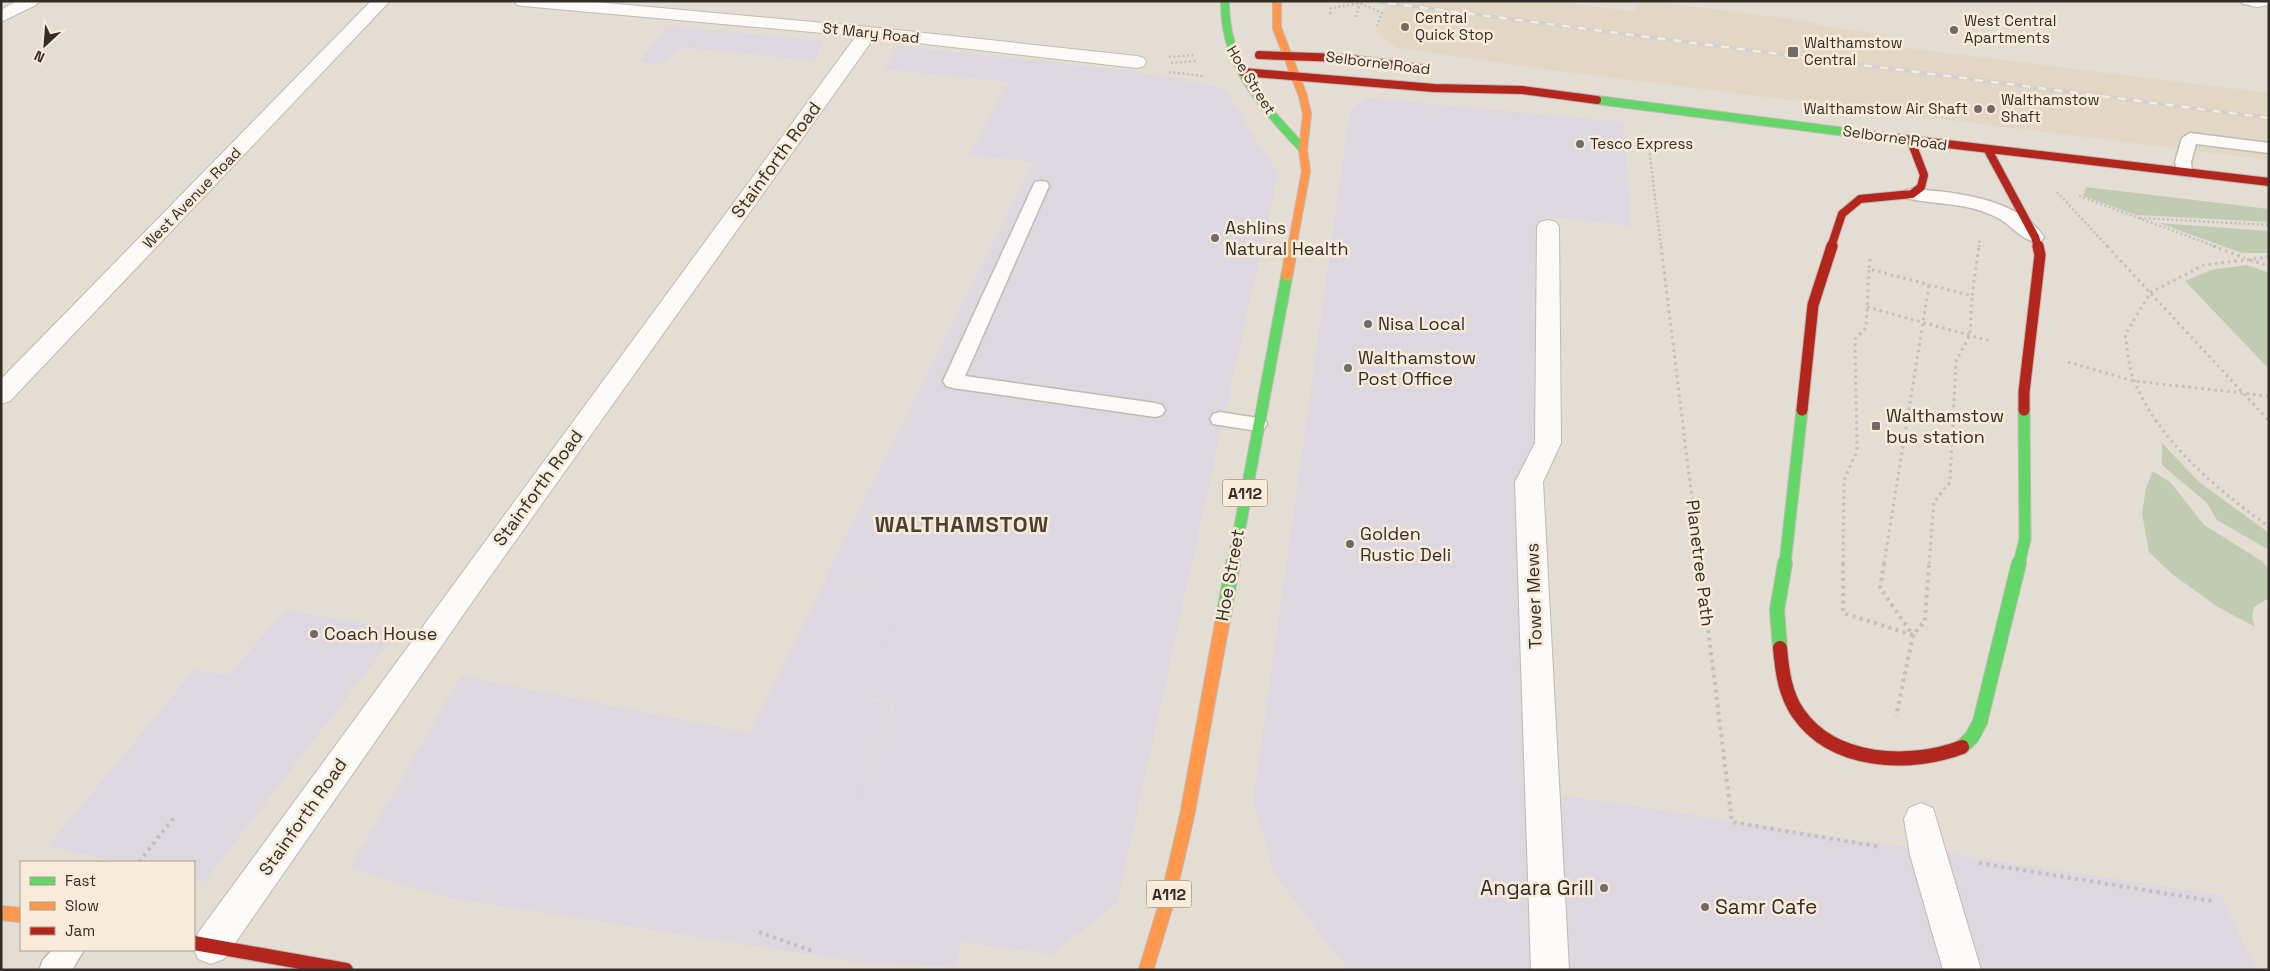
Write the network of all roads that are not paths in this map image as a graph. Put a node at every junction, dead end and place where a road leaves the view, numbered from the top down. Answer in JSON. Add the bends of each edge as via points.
{"nodes":[{"id":1,"x":30,"y":1,"type":"edge"},
{"id":2,"x":381,"y":1,"type":"edge"},
{"id":3,"x":522,"y":1,"type":"edge"},
{"id":4,"x":2248,"y":1,"type":"edge"},
{"id":5,"x":2263,"y":1,"type":"edge"},
{"id":6,"x":2257,"y":2,"type":"edge"},
{"id":7,"x":1224,"y":3,"type":"edge"},
{"id":8,"x":1276,"y":5,"type":"edge"},
{"id":9,"x":1,"y":17,"type":"edge"},
{"id":10,"x":869,"y":32,"type":"junction"},
{"id":11,"x":1288,"y":55,"type":"junction"},
{"id":12,"x":1232,"y":56,"type":"junction"},
{"id":13,"x":1138,"y":62,"type":"road end"},
{"id":14,"x":1436,"y":70,"type":"dead end"},
{"id":15,"x":1243,"y":72,"type":"junction"},
{"id":16,"x":1296,"y":75,"type":"junction"},
{"id":17,"x":1465,"y":76,"type":"dead end"},
{"id":18,"x":1522,"y":90,"type":"junction"},
{"id":19,"x":1911,"y":141,"type":"junction"},
{"id":20,"x":2269,"y":148,"type":"edge"},
{"id":21,"x":1303,"y":149,"type":"junction"},
{"id":22,"x":1988,"y":150,"type":"junction"},
{"id":23,"x":2184,"y":171,"type":"junction"},
{"id":24,"x":2269,"y":182,"type":"edge"},
{"id":25,"x":1041,"y":186,"type":"dead end"},
{"id":26,"x":1912,"y":194,"type":"junction"},
{"id":27,"x":1548,"y":227,"type":"dead end"},
{"id":28,"x":2036,"y":236,"type":"junction"},
{"id":29,"x":1,"y":395,"type":"edge"},
{"id":30,"x":1155,"y":410,"type":"dead end"},
{"id":31,"x":1220,"y":419,"type":"dead end"},
{"id":32,"x":1257,"y":424,"type":"junction"},
{"id":33,"x":1921,"y":819,"type":"dead end"},
{"id":34,"x":1,"y":912,"type":"edge"},
{"id":35,"x":20,"y":916,"type":"edge"},
{"id":36,"x":203,"y":945,"type":"edge"},
{"id":37,"x":69,"y":951,"type":"edge"},
{"id":38,"x":53,"y":970,"type":"edge"},
{"id":39,"x":346,"y":970,"type":"edge"},
{"id":40,"x":1146,"y":970,"type":"edge"},
{"id":41,"x":1550,"y":970,"type":"edge"},
{"id":42,"x":1962,"y":970,"type":"edge"}],
"edges":[{"from":1,"to":9,"type":"street"},
{"from":2,"to":29,"type":"street","name":"West Avenue Road"},
{"from":3,"to":10,"type":"street","name":"St Mary Road"},
{"from":4,"to":6,"type":"lane"},
{"from":5,"to":6,"type":"street"},
{"from":7,"to":12,"type":"street","name":"Hoe Street","via":[[1222,30]]},
{"from":8,"to":11,"type":"street","name":"Hoe Street","number":"A112","via":[[1275,24]]},
{"from":10,"to":13,"type":"street","name":"St Mary Road"},
{"from":10,"to":36,"type":"street","name":"Stainforth Road"},
{"from":11,"to":12,"type":"street","name":"Selborne Road"},
{"from":11,"to":14,"type":"street","name":"Selborne Road","via":[[1343,58]]},
{"from":11,"to":16,"type":"street","name":"Hoe Street","number":"A112"},
{"from":12,"to":15,"type":"street","name":"Hoe Street"},
{"from":15,"to":16,"type":"street","name":"Selborne Road"},
{"from":15,"to":21,"type":"street","name":"Hoe Street","via":[[1276,120]]},
{"from":16,"to":18,"type":"street","name":"Selborne Road","via":[[1434,88]]},
{"from":16,"to":21,"type":"street","name":"Hoe Street","number":"A112","via":[[1306,109],[1307,132]]},
{"from":17,"to":18,"type":"street","name":"Selborne Road"},
{"from":18,"to":19,"type":"street","name":"Selborne Road"},
{"from":19,"to":22,"type":"street","name":"Selborne Road"},
{"from":19,"to":26,"type":"street","via":[[1924,180]]},
{"from":20,"to":23,"type":"lane","via":[[2190,138],[2183,162]]},
{"from":21,"to":32,"type":"street","name":"Hoe Street","number":"A112","via":[[1306,171]]},
{"from":22,"to":23,"type":"street","name":"Selborne Road"},
{"from":22,"to":28,"type":"street"},
{"from":23,"to":24,"type":"street","name":"Selborne Road"},
{"from":25,"to":30,"type":"lane","via":[[953,381]]},
{"from":26,"to":28,"type":"lane","via":[[1968,201],[2005,214]]},
{"from":26,"to":28,"type":"street","via":[[1860,199],[1842,214],[1814,305],[1778,610],[1782,672],[1788,694],[1803,721],[1829,741],[1863,755],[1901,760],[1939,756],[1962,747],[1980,722],[2025,539],[2024,392],[2040,255]]},
{"from":27,"to":41,"type":"street","name":"Tower Mews","via":[[1548,444],[1529,482]]},
{"from":31,"to":32,"type":"lane"},
{"from":32,"to":40,"type":"street","name":"Hoe Street","number":"A112","via":[[1186,816],[1168,898]]},
{"from":33,"to":42,"type":"street","via":[[1928,855]]},
{"from":34,"to":35,"type":"street"},
{"from":36,"to":39,"type":"street"},
{"from":37,"to":38,"type":"lane"}]}
